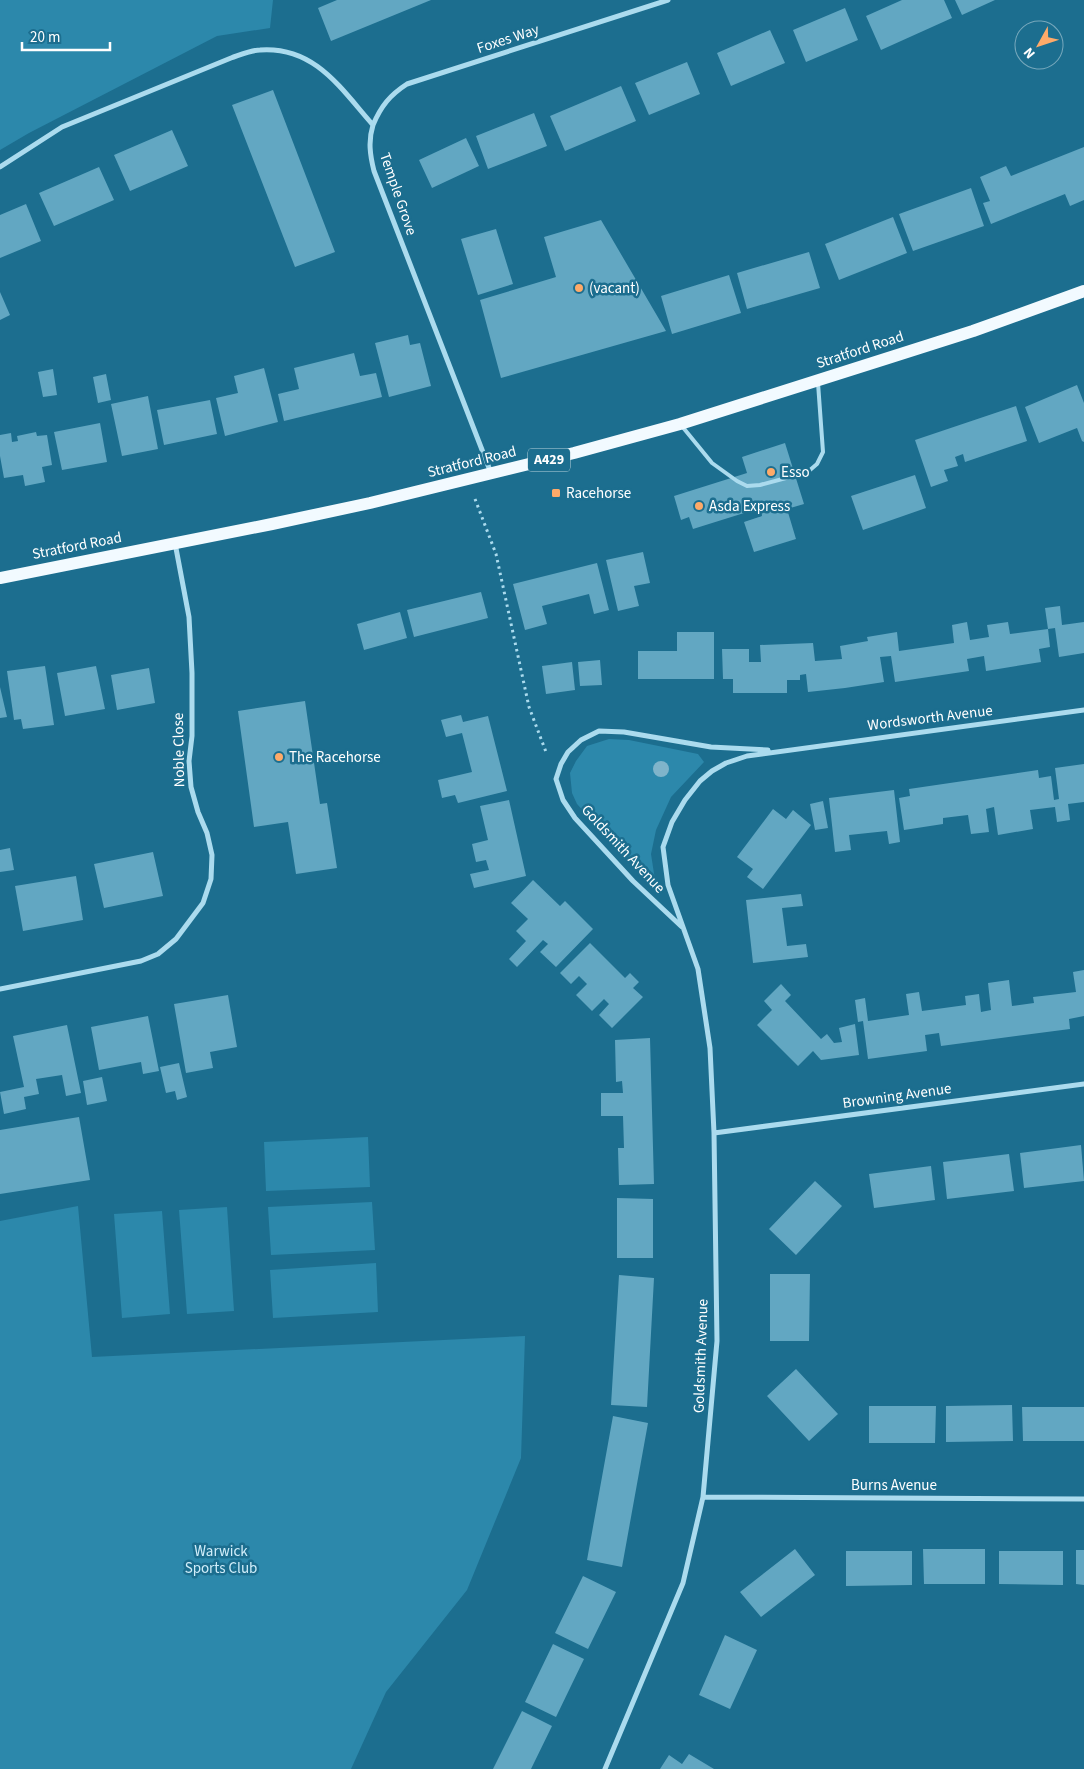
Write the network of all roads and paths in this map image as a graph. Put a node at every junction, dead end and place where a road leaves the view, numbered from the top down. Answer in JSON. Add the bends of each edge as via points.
{"nodes":[{"id":1,"x":668,"y":0,"type":"edge"},
{"id":2,"x":373,"y":125,"type":"junction"},
{"id":3,"x":0,"y":167,"type":"edge"},
{"id":4,"x":1084,"y":291,"type":"edge"},
{"id":5,"x":818,"y":381,"type":"junction"},
{"id":6,"x":680,"y":424,"type":"junction"},
{"id":7,"x":491,"y":474,"type":"junction"},
{"id":8,"x":467,"y":480,"type":"junction"},
{"id":9,"x":175,"y":543,"type":"junction"},
{"id":10,"x":0,"y":578,"type":"edge"},
{"id":11,"x":1084,"y":710,"type":"edge"},
{"id":12,"x":780,"y":750,"type":"junction"},
{"id":13,"x":556,"y":779,"type":"junction"},
{"id":14,"x":685,"y":800,"type":"joint"},
{"id":15,"x":684,"y":929,"type":"junction"},
{"id":16,"x":0,"y":989,"type":"edge"},
{"id":17,"x":1084,"y":1084,"type":"edge"},
{"id":18,"x":714,"y":1133,"type":"junction"},
{"id":19,"x":703,"y":1497,"type":"junction"},
{"id":20,"x":1084,"y":1499,"type":"edge"},
{"id":21,"x":605,"y":1769,"type":"edge"}],
"edges":[{"from":1,"to":2,"type":"street","name":"Foxes Way","via":[[407,84],[385,102]]},
{"from":2,"to":3,"type":"street","via":[[319,66],[292,54],[259,50],[231,58],[62,128]]},
{"from":2,"to":7,"type":"street","name":"Temple Grove","via":[[370,156],[374,171]]},
{"from":4,"to":5,"type":"main road","name":"Stratford Road","number":"A429"},
{"from":5,"to":6,"type":"main road","name":"Stratford Road","number":"A429"},
{"from":5,"to":6,"type":"lane","via":[[823,452],[810,470],[786,478],[747,486],[738,482],[712,463]]},
{"from":6,"to":7,"type":"main road","name":"Stratford Road","number":"A429"},
{"from":7,"to":8,"type":"main road","name":"Stratford Road","number":"A429"},
{"from":8,"to":9,"type":"main road","name":"Stratford Road","number":"A429"},
{"from":8,"to":13,"type":"path","via":[[496,554],[529,707]]},
{"from":9,"to":10,"type":"main road","name":"Stratford Road","number":"A429"},
{"from":9,"to":16,"type":"street","name":"Noble Close","via":[[189,617],[192,673],[190,787],[212,855],[211,879],[202,903],[176,939],[150,958]]},
{"from":11,"to":12,"type":"street","name":"Wordsworth Avenue"},
{"from":12,"to":13,"type":"street","name":"Wordsworth Avenue","via":[[711,747],[624,732],[598,731],[568,752]]},
{"from":12,"to":14,"type":"street","name":"Wordsworth Avenue","via":[[726,763],[700,781]]},
{"from":13,"to":15,"type":"street","name":"Goldsmith Avenue","via":[[563,800],[575,818],[632,881]]},
{"from":14,"to":15,"type":"street","name":"Goldsmith Avenue","via":[[672,822],[663,848],[668,885]]},
{"from":15,"to":18,"type":"street","name":"Goldsmith Avenue","via":[[698,969],[710,1048]]},
{"from":17,"to":18,"type":"street","name":"Browning Avenue"},
{"from":18,"to":19,"type":"street","name":"Goldsmith Avenue","via":[[717,1341]]},
{"from":19,"to":20,"type":"street","name":"Burns Avenue"},
{"from":19,"to":21,"type":"street","name":"Goldsmith Avenue","via":[[683,1583]]}]}
